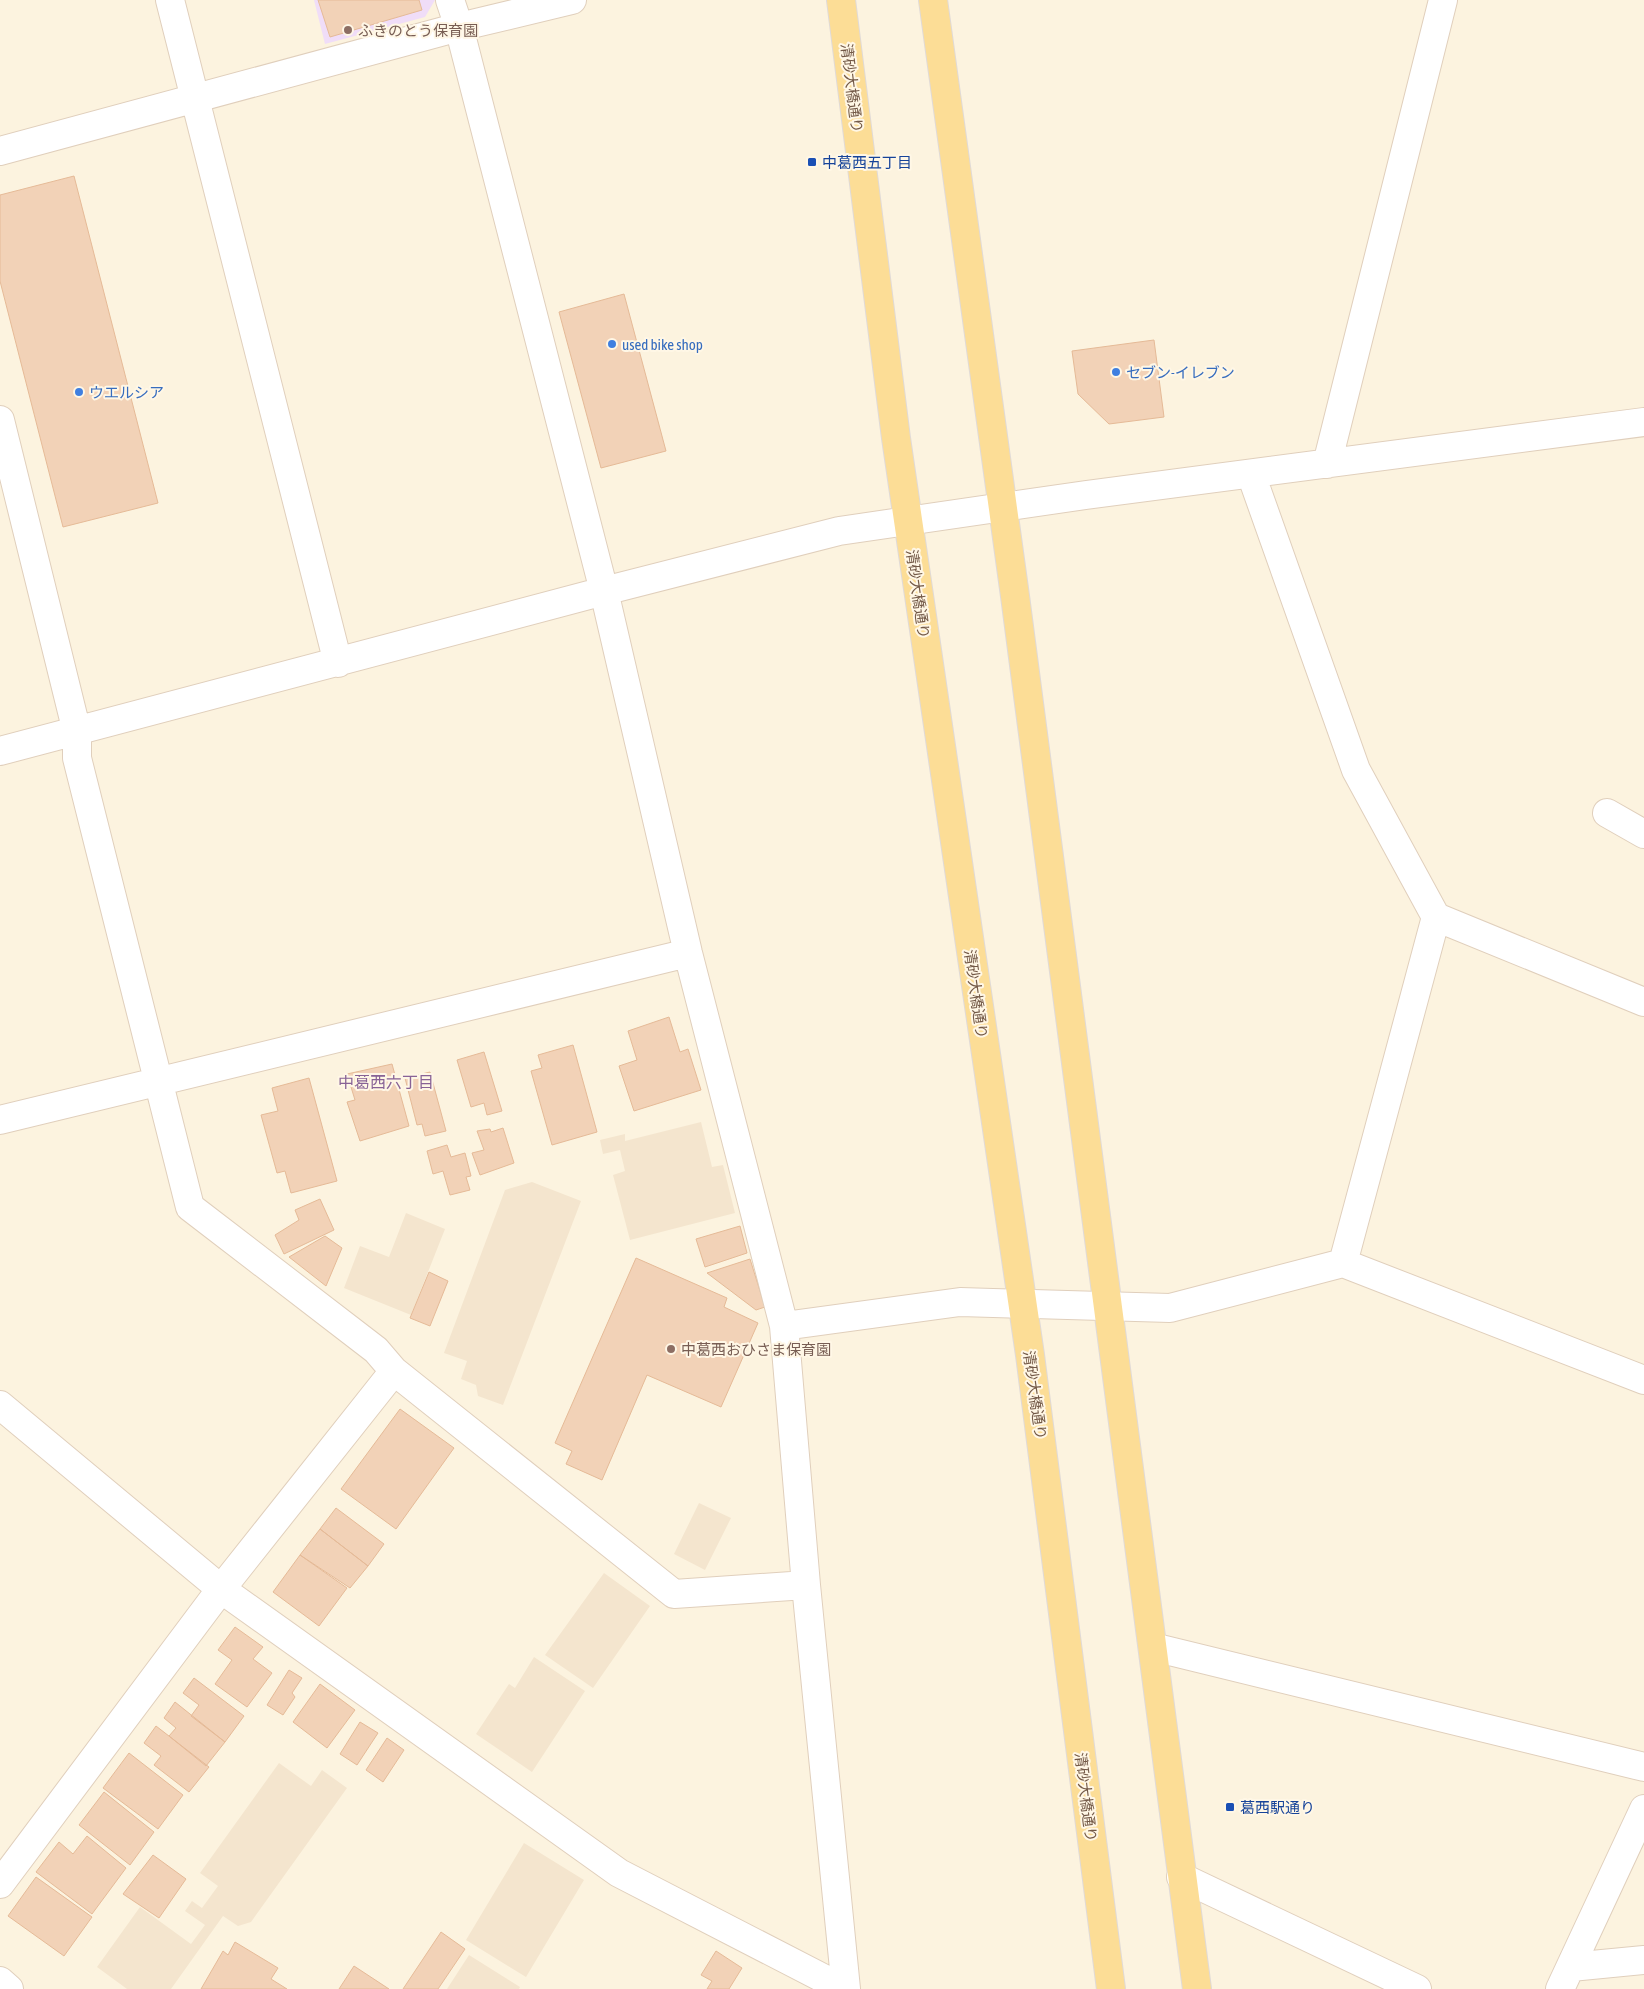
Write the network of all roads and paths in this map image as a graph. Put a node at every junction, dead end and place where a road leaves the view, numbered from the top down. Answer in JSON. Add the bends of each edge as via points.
{"nodes":[{"id":1,"x":170,"y":0,"type":"edge"},
{"id":2,"x":450,"y":0,"type":"edge"},
{"id":3,"x":572,"y":0,"type":"edge"},
{"id":4,"x":841,"y":0,"type":"edge"},
{"id":5,"x":933,"y":0,"type":"edge"},
{"id":6,"x":1443,"y":0,"type":"edge"},
{"id":7,"x":459,"y":27,"type":"junction"},
{"id":8,"x":195,"y":100,"type":"junction"},
{"id":9,"x":0,"y":151,"type":"edge"},
{"id":10,"x":0,"y":420,"type":"edge"},
{"id":11,"x":1644,"y":422,"type":"edge"},
{"id":12,"x":1327,"y":464,"type":"junction"},
{"id":13,"x":1251,"y":474,"type":"junction"},
{"id":14,"x":1002,"y":508,"type":"junction"},
{"id":15,"x":908,"y":522,"type":"junction"},
{"id":16,"x":604,"y":591,"type":"junction"},
{"id":17,"x":338,"y":662,"type":"junction"},
{"id":18,"x":77,"y":732,"type":"junction"},
{"id":19,"x":0,"y":751,"type":"edge"},
{"id":20,"x":1607,"y":813,"type":"dead end"},
{"id":21,"x":1644,"y":834,"type":"edge"},
{"id":22,"x":1436,"y":917,"type":"junction"},
{"id":23,"x":688,"y":953,"type":"junction"},
{"id":24,"x":1644,"y":1002,"type":"edge"},
{"id":25,"x":159,"y":1081,"type":"junction"},
{"id":26,"x":0,"y":1120,"type":"edge"},
{"id":27,"x":1343,"y":1263,"type":"junction"},
{"id":28,"x":1021,"y":1303,"type":"junction"},
{"id":29,"x":1107,"y":1306,"type":"junction"},
{"id":30,"x":784,"y":1326,"type":"junction"},
{"id":31,"x":394,"y":1371,"type":"junction"},
{"id":32,"x":1644,"y":1380,"type":"edge"},
{"id":33,"x":2,"y":1408,"type":"edge"},
{"id":34,"x":806,"y":1585,"type":"junction"},
{"id":35,"x":221,"y":1589,"type":"junction"},
{"id":36,"x":1153,"y":1647,"type":"junction"},
{"id":37,"x":1644,"y":1767,"type":"edge"},
{"id":38,"x":1644,"y":1809,"type":"edge"},
{"id":39,"x":1181,"y":1877,"type":"junction"},
{"id":40,"x":0,"y":1884,"type":"edge"},
{"id":41,"x":1644,"y":1960,"type":"edge"},
{"id":42,"x":1566,"y":1978,"type":"edge"},
{"id":43,"x":0,"y":1981,"type":"edge"},
{"id":44,"x":9,"y":1989,"type":"edge"},
{"id":45,"x":845,"y":1989,"type":"edge"},
{"id":46,"x":1111,"y":1989,"type":"edge"},
{"id":47,"x":1197,"y":1989,"type":"edge"},
{"id":48,"x":1417,"y":1989,"type":"edge"}],
"edges":[{"from":1,"to":8,"type":"street"},
{"from":2,"to":7,"type":"street"},
{"from":3,"to":7,"type":"street"},
{"from":4,"to":15,"type":"main road","name":"清砂大橋通り"},
{"from":5,"to":14,"type":"main road"},
{"from":6,"to":12,"type":"street"},
{"from":7,"to":8,"type":"street"},
{"from":7,"to":16,"type":"street"},
{"from":8,"to":9,"type":"street"},
{"from":8,"to":17,"type":"street"},
{"from":10,"to":18,"type":"street"},
{"from":11,"to":12,"type":"street"},
{"from":12,"to":13,"type":"street"},
{"from":13,"to":14,"type":"street"},
{"from":13,"to":22,"type":"street","via":[[1356,770]]},
{"from":14,"to":15,"type":"street"},
{"from":14,"to":29,"type":"main road"},
{"from":15,"to":16,"type":"street","via":[[839,531]]},
{"from":15,"to":28,"type":"main road","name":"清砂大橋通り"},
{"from":16,"to":17,"type":"street"},
{"from":16,"to":23,"type":"street"},
{"from":17,"to":18,"type":"street"},
{"from":18,"to":19,"type":"street"},
{"from":18,"to":25,"type":"street","via":[[77,758]]},
{"from":20,"to":21,"type":"street"},
{"from":22,"to":24,"type":"street"},
{"from":22,"to":27,"type":"street"},
{"from":23,"to":25,"type":"street"},
{"from":23,"to":30,"type":"street"},
{"from":25,"to":26,"type":"street"},
{"from":25,"to":31,"type":"street","via":[[190,1207],[376,1350]]},
{"from":27,"to":29,"type":"street","via":[[1170,1308]]},
{"from":27,"to":32,"type":"street"},
{"from":28,"to":29,"type":"street"},
{"from":28,"to":30,"type":"street","via":[[960,1302]]},
{"from":28,"to":46,"type":"main road","name":"清砂大橋通り"},
{"from":29,"to":36,"type":"main road"},
{"from":30,"to":34,"type":"street"},
{"from":31,"to":34,"type":"street","via":[[674,1594]]},
{"from":31,"to":35,"type":"street"},
{"from":33,"to":35,"type":"street"},
{"from":34,"to":45,"type":"street"},
{"from":35,"to":40,"type":"street"},
{"from":35,"to":45,"type":"street","via":[[619,1873]]},
{"from":36,"to":37,"type":"street"},
{"from":36,"to":39,"type":"main road"},
{"from":38,"to":42,"type":"street"},
{"from":39,"to":47,"type":"main road"},
{"from":39,"to":48,"type":"street"},
{"from":41,"to":42,"type":"street"},
{"from":43,"to":44,"type":"street"}]}
